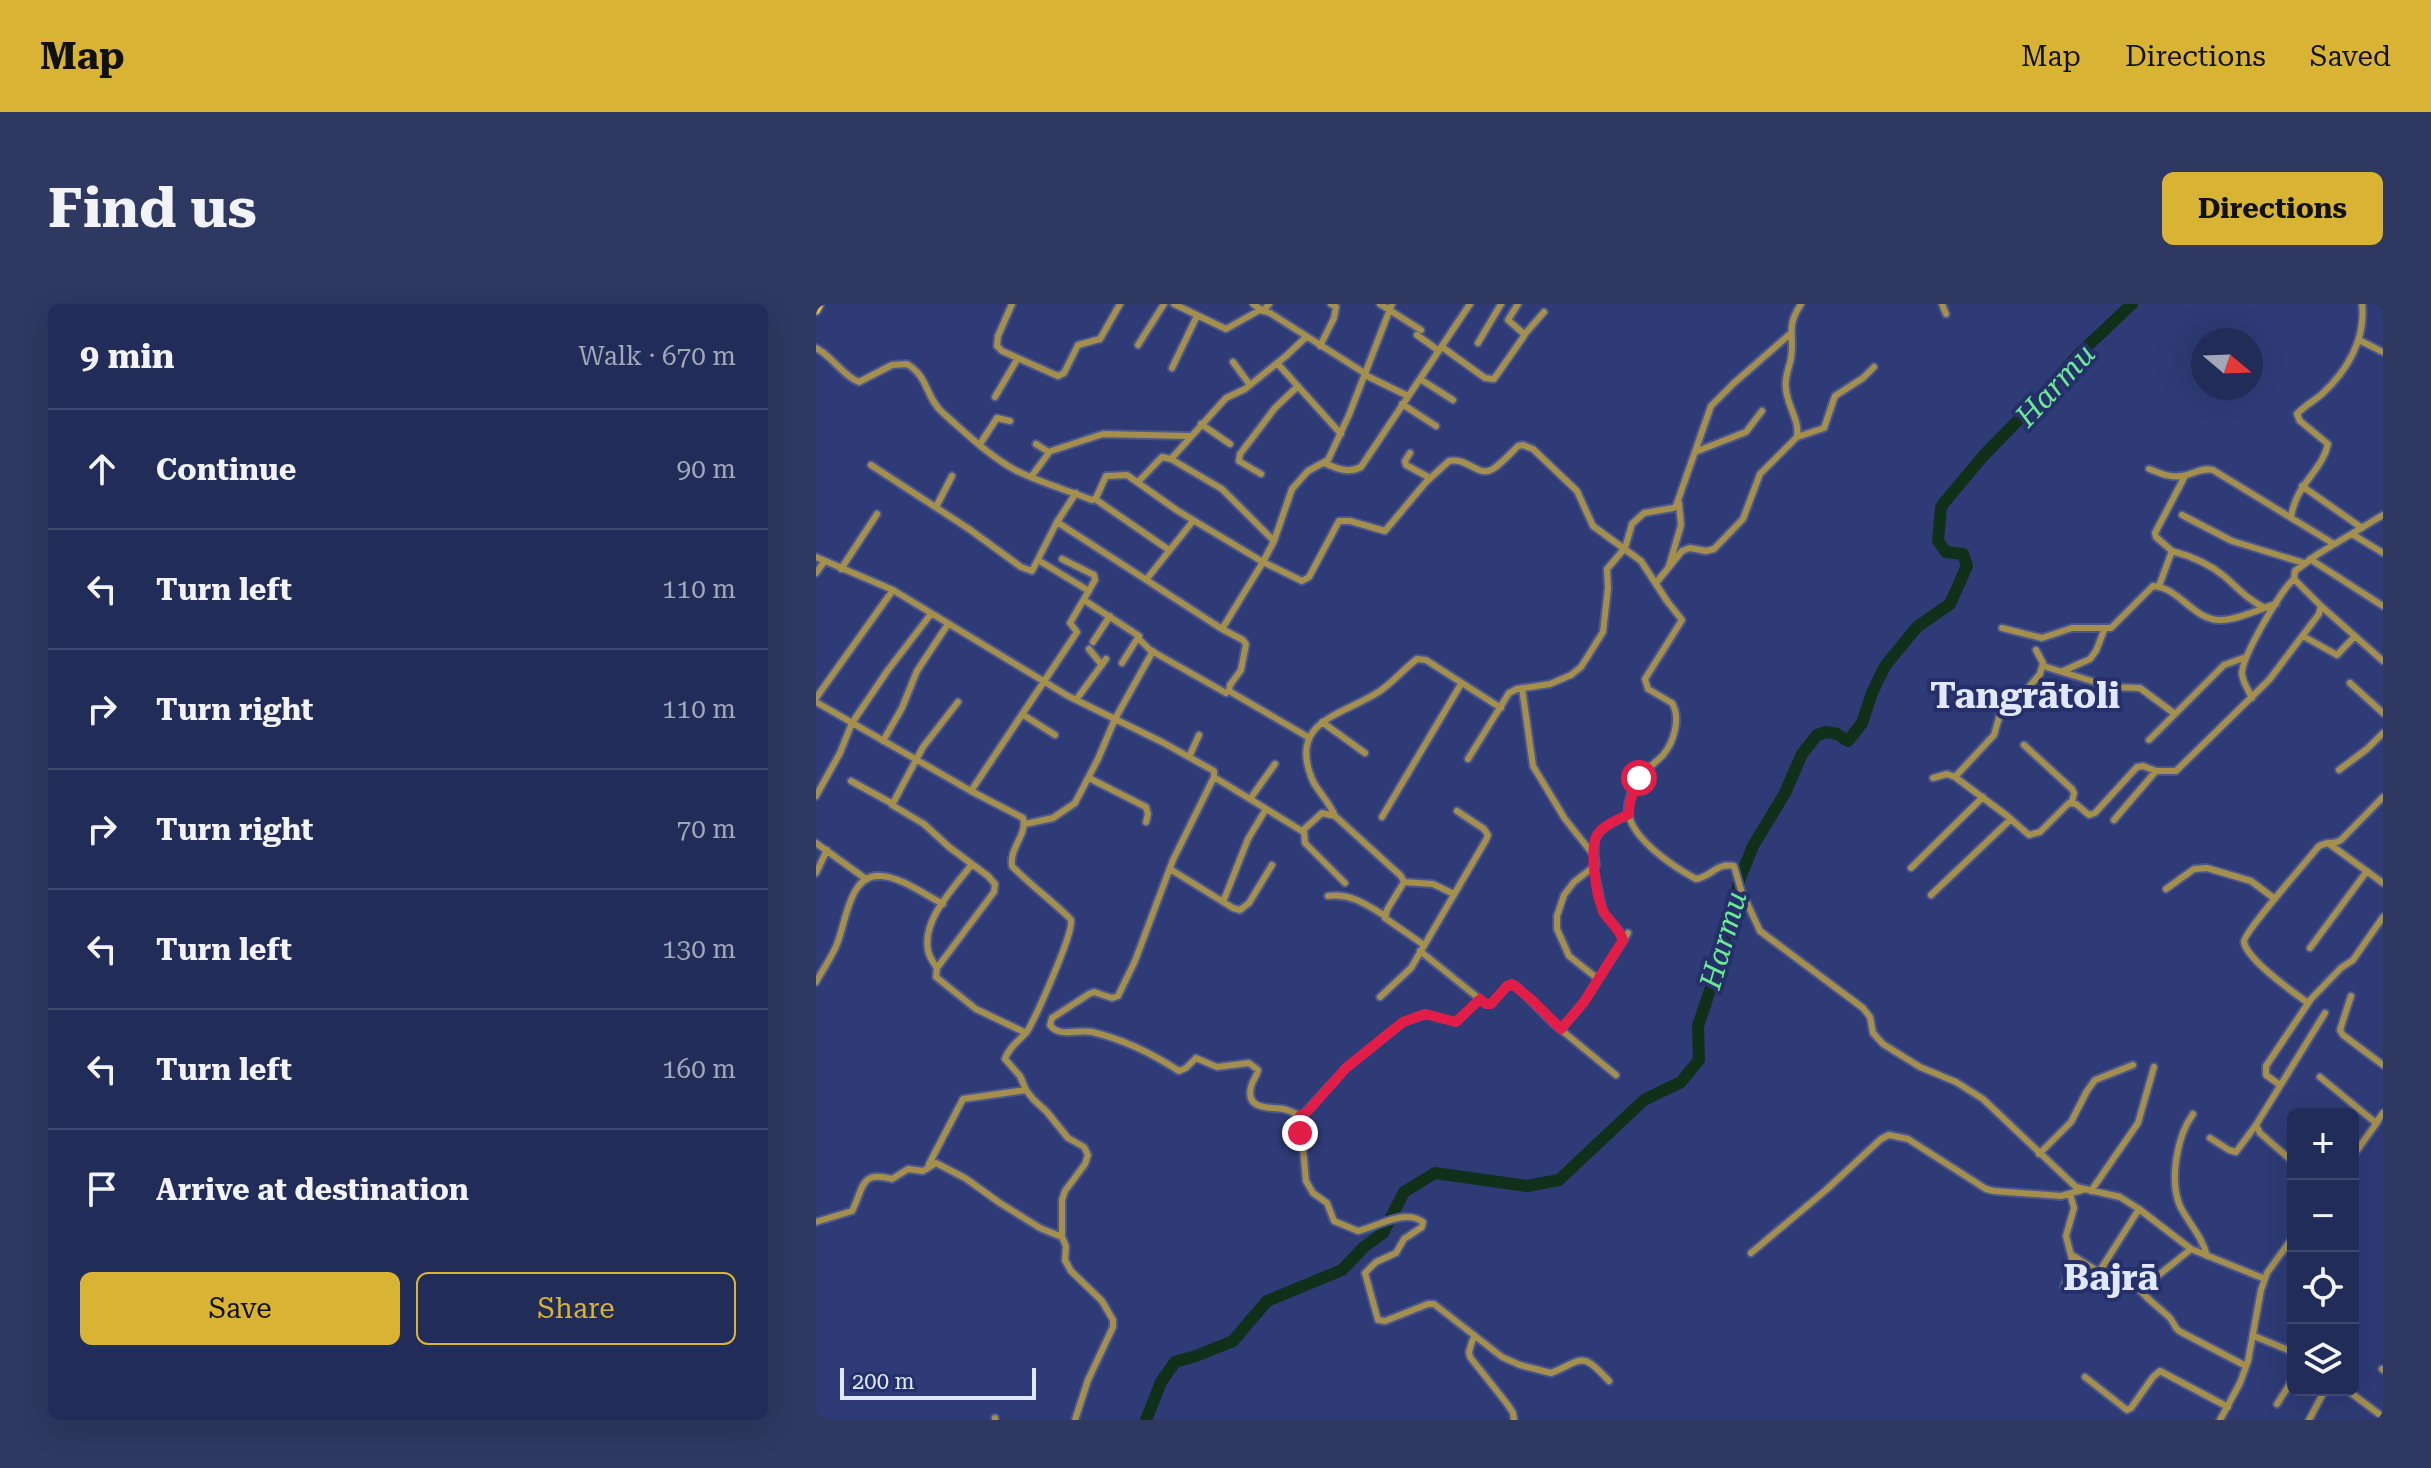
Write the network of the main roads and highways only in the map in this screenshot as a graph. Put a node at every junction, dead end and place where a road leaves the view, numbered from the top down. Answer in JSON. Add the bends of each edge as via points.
{"nodes":[{"id":1,"x":819,"y":304,"type":"edge"},
{"id":2,"x":816,"y":310,"type":"edge"}],
"edges":[{"from":1,"to":2,"type":"main road"}]}
